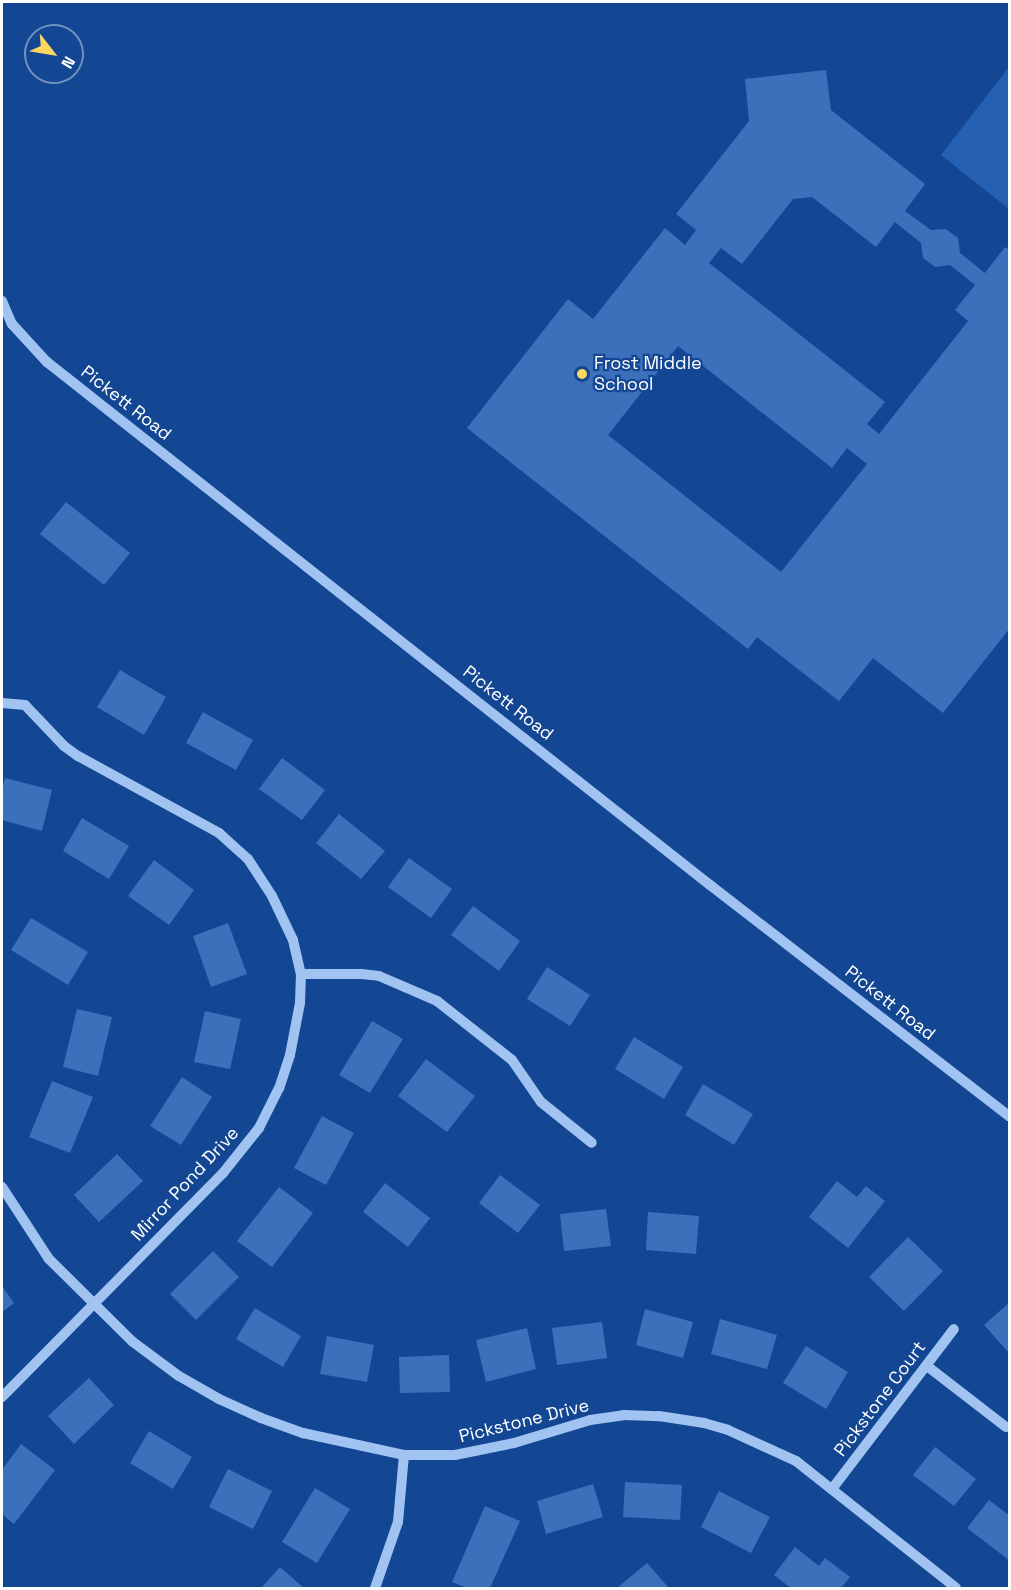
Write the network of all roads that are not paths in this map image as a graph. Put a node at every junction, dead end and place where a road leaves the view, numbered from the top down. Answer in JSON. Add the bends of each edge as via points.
{"nodes":[{"id":1,"x":2,"y":301,"type":"edge"},
{"id":2,"x":2,"y":703,"type":"edge"},
{"id":3,"x":301,"y":974,"type":"junction"},
{"id":4,"x":1010,"y":1117,"type":"edge"},
{"id":5,"x":592,"y":1143,"type":"dead end"},
{"id":6,"x":2,"y":1187,"type":"edge"},
{"id":7,"x":93,"y":1303,"type":"junction"},
{"id":8,"x":954,"y":1329,"type":"dead end"},
{"id":9,"x":927,"y":1366,"type":"junction"},
{"id":10,"x":2,"y":1396,"type":"edge"},
{"id":11,"x":1006,"y":1427,"type":"dead end"},
{"id":12,"x":404,"y":1455,"type":"junction"},
{"id":13,"x":832,"y":1489,"type":"junction"},
{"id":14,"x":375,"y":1588,"type":"edge"},
{"id":15,"x":956,"y":1588,"type":"edge"}],
"edges":[{"from":1,"to":4,"type":"street","name":"Pickett Road","via":[[12,324],[46,362]]},
{"from":2,"to":3,"type":"street","name":"Mirror Pond Drive","via":[[25,705],[64,747],[219,833],[248,860],[272,896],[292,940]]},
{"from":3,"to":5,"type":"street","via":[[380,976],[437,1001],[512,1060],[541,1102]]},
{"from":3,"to":7,"type":"street","name":"Mirror Pond Drive","via":[[290,1055],[259,1128],[223,1173]]},
{"from":6,"to":7,"type":"street","name":"Pickstone Drive","via":[[49,1259]]},
{"from":7,"to":10,"type":"street","name":"Mirror Pond Drive"},
{"from":7,"to":12,"type":"street","name":"Pickstone Drive","via":[[133,1342],[219,1399],[303,1433]]},
{"from":8,"to":9,"type":"street","name":"Pickstone Court"},
{"from":9,"to":11,"type":"street"},
{"from":9,"to":13,"type":"street","name":"Pickstone Court"},
{"from":12,"to":13,"type":"street","name":"Pickstone Drive","via":[[455,1455],[514,1443],[590,1420],[659,1416],[704,1423],[760,1443],[796,1461]]},
{"from":12,"to":14,"type":"street","via":[[398,1522]]},
{"from":13,"to":15,"type":"street","name":"Pickstone Drive"}]}
